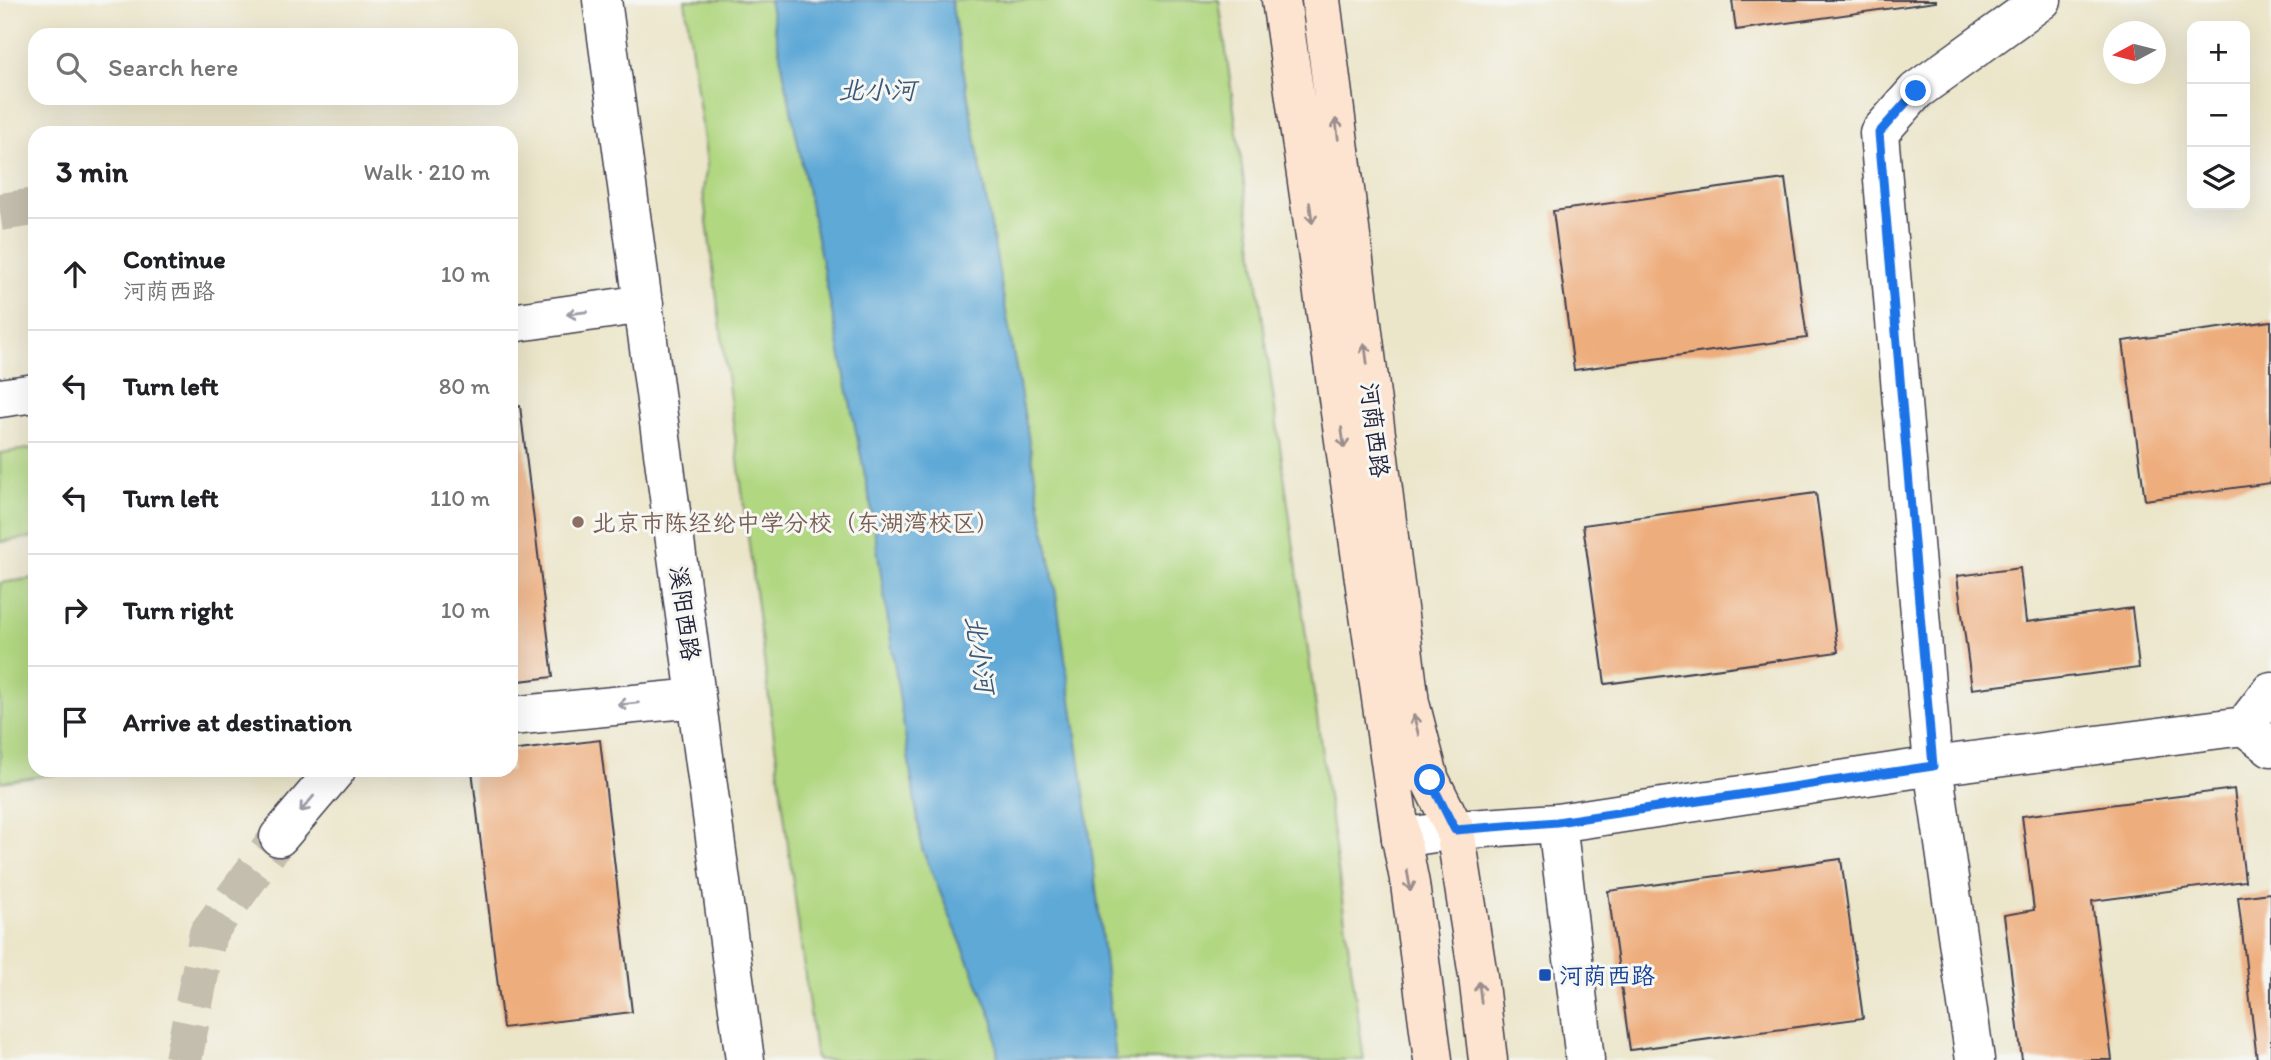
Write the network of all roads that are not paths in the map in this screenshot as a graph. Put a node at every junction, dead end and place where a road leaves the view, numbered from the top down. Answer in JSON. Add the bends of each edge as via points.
{"nodes":[{"id":1,"x":602,"y":0,"type":"edge"},
{"id":2,"x":1281,"y":0,"type":"edge"},
{"id":3,"x":1321,"y":0,"type":"edge"},
{"id":4,"x":2042,"y":0,"type":"edge"},
{"id":5,"x":644,"y":304,"type":"junction"},
{"id":6,"x":518,"y":322,"type":"edge"},
{"id":7,"x":28,"y":394,"type":"edge"},
{"id":8,"x":0,"y":398,"type":"edge"},
{"id":9,"x":2271,"y":691,"type":"edge"},
{"id":10,"x":696,"y":698,"type":"junction"},
{"id":11,"x":518,"y":715,"type":"edge"},
{"id":12,"x":2258,"y":736,"type":"edge"},
{"id":13,"x":1933,"y":766,"type":"junction"},
{"id":14,"x":330,"y":777,"type":"edge"},
{"id":15,"x":1557,"y":822,"type":"junction"},
{"id":16,"x":1455,"y":830,"type":"junction"},
{"id":17,"x":279,"y":837,"type":"tunnel mouth"},
{"id":18,"x":1401,"y":838,"type":"junction"},
{"id":19,"x":745,"y":1060,"type":"edge"},
{"id":20,"x":1433,"y":1060,"type":"edge"},
{"id":21,"x":1488,"y":1060,"type":"edge"},
{"id":22,"x":1585,"y":1060,"type":"edge"},
{"id":23,"x":1975,"y":1060,"type":"edge"}],
"edges":[{"from":1,"to":5,"type":"street","name":"溪阳西路"},
{"from":2,"to":18,"type":"street","name":"河荫西路","one_way":true},
{"from":16,"to":3,"type":"street","name":"河荫西路","one_way":true,"via":[[1430,780],[1410,703]]},
{"from":4,"to":13,"type":"street","via":[[1916,91],[1879,133]]},
{"from":5,"to":6,"type":"street","one_way":true},
{"from":5,"to":10,"type":"street","name":"溪阳西路"},
{"from":7,"to":8,"type":"street"},
{"from":9,"to":12,"type":"street"},
{"from":10,"to":11,"type":"street","one_way":true},
{"from":10,"to":19,"type":"street","name":"溪阳西路"},
{"from":12,"to":13,"type":"street"},
{"from":13,"to":15,"type":"street"},
{"from":13,"to":23,"type":"street"},
{"from":14,"to":17,"type":"street","one_way":true},
{"from":15,"to":16,"type":"street"},
{"from":15,"to":22,"type":"street"},
{"from":16,"to":18,"type":"street"},
{"from":21,"to":16,"type":"street","name":"河荫西路","one_way":true},
{"from":18,"to":20,"type":"street","name":"河荫西路","one_way":true}]}
